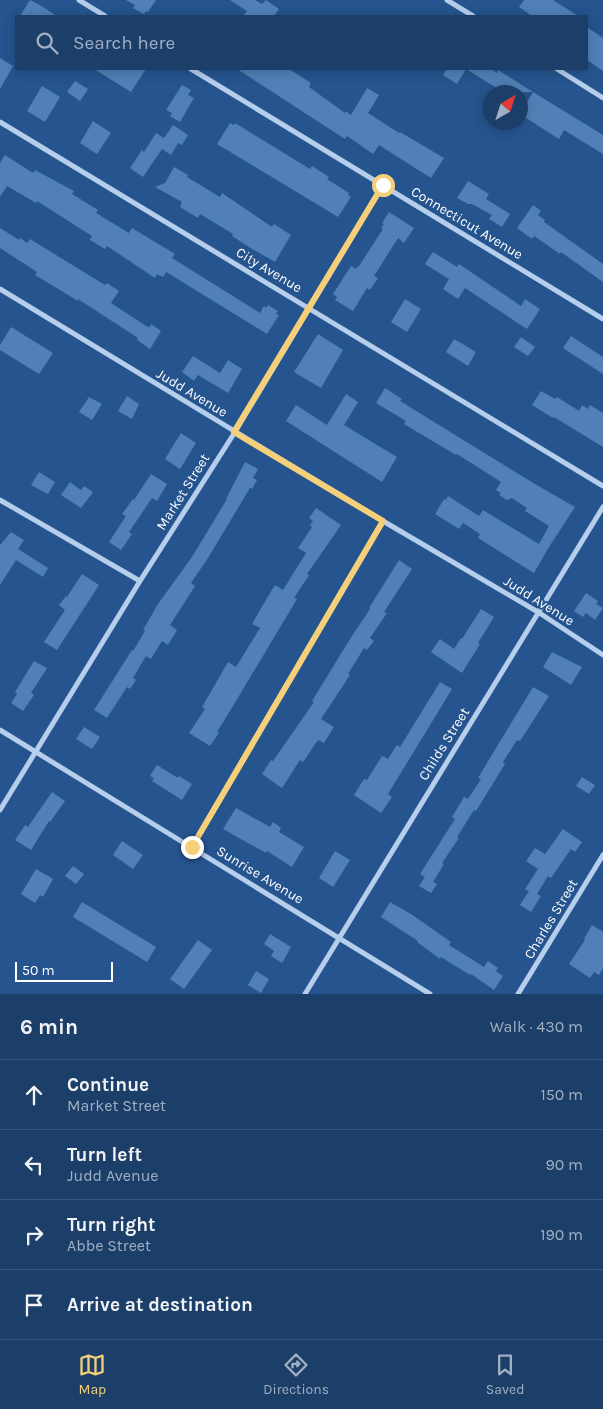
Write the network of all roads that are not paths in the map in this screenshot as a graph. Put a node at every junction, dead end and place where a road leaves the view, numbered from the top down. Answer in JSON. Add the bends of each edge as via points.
{"nodes":[{"id":1,"x":79,"y":0,"type":"edge"},
{"id":2,"x":447,"y":0,"type":"edge"},
{"id":3,"x":103,"y":15,"type":"edge"},
{"id":4,"x":471,"y":15,"type":"edge"},
{"id":5,"x":193,"y":70,"type":"edge"},
{"id":6,"x":559,"y":70,"type":"edge"},
{"id":7,"x":603,"y":98,"type":"edge"},
{"id":8,"x":0,"y":122,"type":"edge"},
{"id":9,"x":383,"y":185,"type":"junction"},
{"id":10,"x":0,"y":289,"type":"edge"},
{"id":11,"x":309,"y":307,"type":"junction"},
{"id":12,"x":603,"y":319,"type":"edge"},
{"id":13,"x":234,"y":432,"type":"junction"},
{"id":14,"x":603,"y":486,"type":"edge"},
{"id":15,"x":0,"y":500,"type":"edge"},
{"id":16,"x":603,"y":507,"type":"edge"},
{"id":17,"x":383,"y":521,"type":"junction"},
{"id":18,"x":140,"y":580,"type":"junction"},
{"id":19,"x":538,"y":612,"type":"junction"},
{"id":20,"x":603,"y":655,"type":"edge"},
{"id":21,"x":0,"y":730,"type":"edge"},
{"id":22,"x":36,"y":752,"type":"junction"},
{"id":23,"x":0,"y":810,"type":"edge"},
{"id":24,"x":192,"y":847,"type":"junction"},
{"id":25,"x":603,"y":855,"type":"edge"},
{"id":26,"x":339,"y":937,"type":"junction"},
{"id":27,"x":305,"y":994,"type":"edge"},
{"id":28,"x":430,"y":994,"type":"edge"},
{"id":29,"x":518,"y":994,"type":"edge"}],
"edges":[{"from":1,"to":3,"type":"street"},
{"from":2,"to":4,"type":"street"},
{"from":5,"to":9,"type":"street","name":"Connecticut Avenue"},
{"from":6,"to":7,"type":"street"},
{"from":8,"to":11,"type":"street","name":"City Avenue"},
{"from":9,"to":11,"type":"street","name":"Market Street"},
{"from":9,"to":12,"type":"street","name":"Connecticut Avenue"},
{"from":10,"to":13,"type":"street","name":"Judd Avenue"},
{"from":11,"to":13,"type":"street","name":"Market Street"},
{"from":11,"to":14,"type":"street","name":"City Avenue"},
{"from":13,"to":17,"type":"street","name":"Judd Avenue"},
{"from":13,"to":18,"type":"street","name":"Market Street"},
{"from":15,"to":18,"type":"street"},
{"from":16,"to":19,"type":"street","name":"Childs Street"},
{"from":17,"to":19,"type":"street","name":"Judd Avenue"},
{"from":17,"to":24,"type":"street"},
{"from":18,"to":22,"type":"street","name":"Market Street"},
{"from":19,"to":20,"type":"street","name":"Judd Avenue"},
{"from":19,"to":26,"type":"street","name":"Childs Street"},
{"from":21,"to":22,"type":"street","name":"Sunrise Avenue"},
{"from":22,"to":23,"type":"street","name":"Market Street"},
{"from":22,"to":24,"type":"street","name":"Sunrise Avenue"},
{"from":24,"to":26,"type":"street","name":"Sunrise Avenue"},
{"from":25,"to":29,"type":"street","name":"Charles Street"},
{"from":26,"to":27,"type":"street","name":"Childs Street"},
{"from":26,"to":28,"type":"street","name":"Sunrise Avenue"}]}
